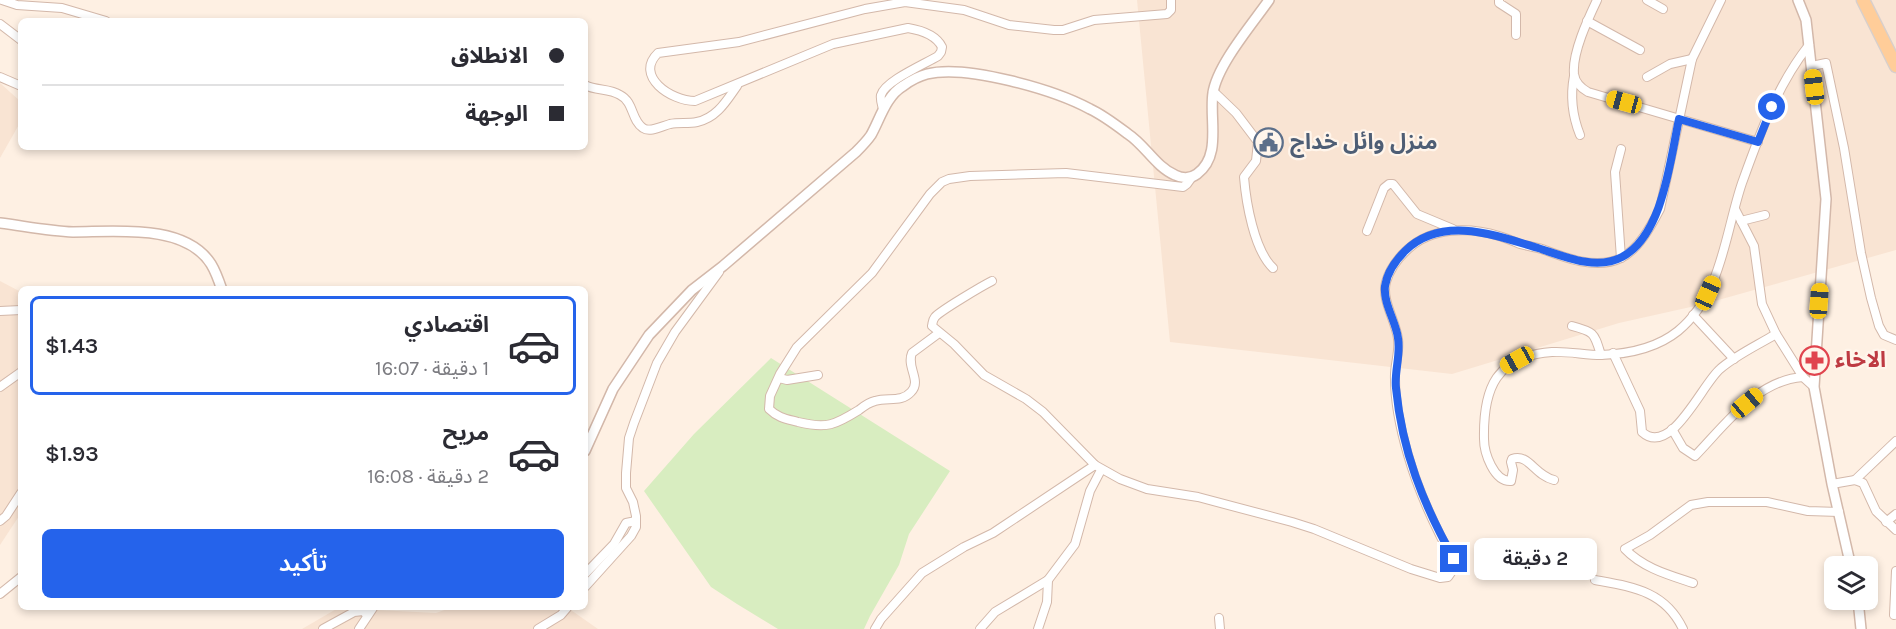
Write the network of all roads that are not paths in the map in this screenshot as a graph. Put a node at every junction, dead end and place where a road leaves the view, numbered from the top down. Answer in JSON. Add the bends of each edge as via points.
{"nodes":[{"id":1,"x":2,"y":0,"type":"edge"},
{"id":2,"x":1171,"y":0,"type":"edge"},
{"id":3,"x":1269,"y":0,"type":"edge"},
{"id":4,"x":1499,"y":0,"type":"edge"},
{"id":5,"x":1597,"y":0,"type":"edge"},
{"id":6,"x":1647,"y":0,"type":"edge"},
{"id":7,"x":1721,"y":0,"type":"edge"},
{"id":8,"x":1798,"y":0,"type":"edge"},
{"id":9,"x":1863,"y":0,"type":"edge"},
{"id":10,"x":1663,"y":9,"type":"dead end"},
{"id":11,"x":96,"y":18,"type":"edge"},
{"id":12,"x":1587,"y":21,"type":"junction"},
{"id":13,"x":0,"y":24,"type":"edge"},
{"id":14,"x":1516,"y":35,"type":"dead end"},
{"id":15,"x":18,"y":38,"type":"edge"},
{"id":16,"x":1809,"y":45,"type":"junction"},
{"id":17,"x":1640,"y":50,"type":"dead end"},
{"id":18,"x":1692,"y":59,"type":"junction"},
{"id":19,"x":1812,"y":66,"type":"junction"},
{"id":20,"x":1896,"y":66,"type":"edge"},
{"id":21,"x":1574,"y":75,"type":"junction"},
{"id":22,"x":0,"y":77,"type":"edge"},
{"id":23,"x":1647,"y":77,"type":"dead end"},
{"id":24,"x":738,"y":84,"type":"junction"},
{"id":25,"x":18,"y":85,"type":"edge"},
{"id":26,"x":588,"y":86,"type":"edge"},
{"id":27,"x":1213,"y":91,"type":"junction"},
{"id":28,"x":883,"y":109,"type":"junction"},
{"id":29,"x":1679,"y":119,"type":"junction"},
{"id":30,"x":1580,"y":135,"type":"dead end"},
{"id":31,"x":1758,"y":142,"type":"junction"},
{"id":32,"x":1621,"y":149,"type":"dead end"},
{"id":33,"x":1192,"y":177,"type":"junction"},
{"id":34,"x":1735,"y":209,"type":"junction"},
{"id":35,"x":1765,"y":215,"type":"dead end"},
{"id":36,"x":1740,"y":221,"type":"junction"},
{"id":37,"x":0,"y":223,"type":"edge"},
{"id":38,"x":1367,"y":231,"type":"dead end"},
{"id":39,"x":1457,"y":231,"type":"junction"},
{"id":40,"x":1621,"y":258,"type":"junction"},
{"id":41,"x":723,"y":266,"type":"junction"},
{"id":42,"x":1273,"y":268,"type":"dead end"},
{"id":43,"x":992,"y":281,"type":"dead end"},
{"id":44,"x":220,"y":286,"type":"edge"},
{"id":45,"x":18,"y":310,"type":"edge"},
{"id":46,"x":0,"y":311,"type":"edge"},
{"id":47,"x":1693,"y":315,"type":"junction"},
{"id":48,"x":1572,"y":326,"type":"dead end"},
{"id":49,"x":939,"y":333,"type":"junction"},
{"id":50,"x":1776,"y":334,"type":"junction"},
{"id":51,"x":1896,"y":340,"type":"edge"},
{"id":52,"x":1613,"y":353,"type":"junction"},
{"id":53,"x":1601,"y":355,"type":"junction"},
{"id":54,"x":1734,"y":359,"type":"junction"},
{"id":55,"x":18,"y":374,"type":"edge"},
{"id":56,"x":818,"y":375,"type":"dead end"},
{"id":57,"x":1803,"y":377,"type":"junction"},
{"id":58,"x":779,"y":378,"type":"junction"},
{"id":59,"x":0,"y":387,"type":"edge"},
{"id":60,"x":1814,"y":387,"type":"junction"},
{"id":61,"x":1672,"y":429,"type":"junction"},
{"id":62,"x":1896,"y":441,"type":"edge"},
{"id":63,"x":588,"y":444,"type":"edge"},
{"id":64,"x":1896,"y":450,"type":"edge"},
{"id":65,"x":1886,"y":451,"type":"junction"},
{"id":66,"x":1098,"y":467,"type":"junction"},
{"id":67,"x":1554,"y":480,"type":"dead end"},
{"id":68,"x":1855,"y":480,"type":"junction"},
{"id":69,"x":1832,"y":484,"type":"junction"},
{"id":70,"x":18,"y":498,"type":"edge"},
{"id":71,"x":1839,"y":512,"type":"junction"},
{"id":72,"x":1896,"y":514,"type":"edge"},
{"id":73,"x":0,"y":521,"type":"edge"},
{"id":74,"x":636,"y":521,"type":"junction"},
{"id":75,"x":1886,"y":522,"type":"junction"},
{"id":76,"x":1896,"y":530,"type":"edge"},
{"id":77,"x":1849,"y":556,"type":"edge"},
{"id":78,"x":588,"y":571,"type":"edge"},
{"id":79,"x":1896,"y":571,"type":"edge"},
{"id":80,"x":18,"y":579,"type":"edge"},
{"id":81,"x":1048,"y":580,"type":"junction"},
{"id":82,"x":1595,"y":580,"type":"dead end"},
{"id":83,"x":1693,"y":583,"type":"dead end"},
{"id":84,"x":588,"y":584,"type":"edge"},
{"id":85,"x":0,"y":594,"type":"edge"},
{"id":86,"x":371,"y":610,"type":"edge"},
{"id":87,"x":565,"y":610,"type":"edge"},
{"id":88,"x":1859,"y":610,"type":"edge"},
{"id":89,"x":367,"y":615,"type":"junction"},
{"id":90,"x":1894,"y":615,"type":"dead end"},
{"id":91,"x":1219,"y":618,"type":"dead end"},
{"id":92,"x":323,"y":629,"type":"edge"},
{"id":93,"x":359,"y":629,"type":"edge"},
{"id":94,"x":538,"y":629,"type":"edge"},
{"id":95,"x":875,"y":629,"type":"edge"},
{"id":96,"x":980,"y":629,"type":"edge"},
{"id":97,"x":1038,"y":629,"type":"edge"},
{"id":98,"x":1220,"y":629,"type":"edge"},
{"id":99,"x":1683,"y":629,"type":"edge"},
{"id":100,"x":1861,"y":629,"type":"edge"}],
"edges":[{"from":1,"to":11,"type":"street","via":[[62,8]]},
{"from":2,"to":24,"type":"street","via":[[1167,14],[1094,20],[1064,30],[1009,25],[956,8],[905,2],[739,42],[658,53],[651,62],[651,72],[659,87],[676,99],[695,101]]},
{"from":3,"to":27,"type":"street","via":[[1232,52]]},
{"from":4,"to":14,"type":"street","via":[[1516,14]]},
{"from":5,"to":12,"type":"street"},
{"from":6,"to":10,"type":"street"},
{"from":7,"to":18,"type":"street"},
{"from":8,"to":16,"type":"street","via":[[1806,20]]},
{"from":9,"to":20,"type":"main road"},
{"from":12,"to":17,"type":"street"},
{"from":12,"to":21,"type":"street"},
{"from":13,"to":15,"type":"street"},
{"from":16,"to":19,"type":"street"},
{"from":16,"to":31,"type":"street","via":[[1780,90]]},
{"from":18,"to":23,"type":"street","via":[[1670,64]]},
{"from":18,"to":29,"type":"street"},
{"from":19,"to":51,"type":"street","via":[[1826,63],[1871,298],[1884,335]]},
{"from":19,"to":60,"type":"street","via":[[1826,199]]},
{"from":21,"to":29,"type":"street","via":[[1588,92]]},
{"from":21,"to":30,"type":"street","via":[[1572,108]]},
{"from":22,"to":25,"type":"street"},
{"from":24,"to":26,"type":"street","via":[[719,110],[705,120],[649,130],[637,122],[623,96]]},
{"from":24,"to":28,"type":"street","via":[[833,44],[872,35],[908,28],[937,40],[942,47],[938,56],[883,91]]},
{"from":27,"to":33,"type":"street","via":[[1212,150],[1207,163]]},
{"from":27,"to":42,"type":"street","via":[[1258,142],[1256,161],[1244,177],[1245,192],[1265,261]]},
{"from":28,"to":33,"type":"street","via":[[900,87],[927,74],[944,72],[1000,79],[1091,109],[1130,135],[1174,175]]},
{"from":28,"to":41,"type":"street","via":[[870,136],[856,152]]},
{"from":29,"to":31,"type":"street"},
{"from":29,"to":40,"type":"street","via":[[1660,209],[1649,230]]},
{"from":31,"to":34,"type":"street"},
{"from":32,"to":40,"type":"street","via":[[1615,172]]},
{"from":33,"to":58,"type":"street","via":[[1183,187],[1066,173],[970,176],[942,182],[872,273],[797,347]]},
{"from":34,"to":36,"type":"street"},
{"from":34,"to":47,"type":"street","via":[[1715,278]]},
{"from":35,"to":36,"type":"street"},
{"from":36,"to":50,"type":"street","via":[[1752,239],[1762,304]]},
{"from":37,"to":44,"type":"street","via":[[73,232],[143,232],[174,237],[201,252]]},
{"from":38,"to":39,"type":"street","via":[[1384,188],[1393,184],[1417,214]]},
{"from":39,"to":40,"type":"street","via":[[1499,236],[1580,261]]},
{"from":39,"to":66,"type":"street","via":[[1440,232],[1415,242],[1395,262],[1385,286],[1399,341],[1395,379],[1400,424],[1422,497],[1454,559],[1455,567],[1448,577],[1411,569],[1303,526],[1198,497],[1147,489]]},
{"from":41,"to":63,"type":"street","via":[[692,290],[649,335],[613,389]]},
{"from":41,"to":74,"type":"street","via":[[657,363],[634,423],[629,438],[626,488]]},
{"from":43,"to":49,"type":"street","via":[[936,315],[932,326]]},
{"from":45,"to":46,"type":"street"},
{"from":47,"to":52,"type":"street","via":[[1677,331],[1649,347]]},
{"from":47,"to":54,"type":"street"},
{"from":48,"to":53,"type":"street","via":[[1594,334]]},
{"from":49,"to":58,"type":"street","via":[[912,353],[910,366],[915,383],[905,398],[874,401],[832,426],[815,426],[774,414],[769,400]]},
{"from":49,"to":66,"type":"street","via":[[984,375],[1043,411]]},
{"from":50,"to":54,"type":"street"},
{"from":50,"to":57,"type":"street"},
{"from":52,"to":53,"type":"street"},
{"from":52,"to":61,"type":"street","via":[[1640,411],[1642,432],[1658,439]]},
{"from":53,"to":67,"type":"street","via":[[1551,352],[1517,360],[1503,367],[1495,377],[1484,429],[1491,464],[1500,477],[1511,481],[1512,459],[1521,457],[1540,474]]},
{"from":54,"to":61,"type":"street","via":[[1713,375]]},
{"from":55,"to":59,"type":"street"},
{"from":56,"to":58,"type":"street"},
{"from":57,"to":60,"type":"street"},
{"from":57,"to":61,"type":"street","via":[[1780,381],[1761,391],[1695,456],[1683,448]]},
{"from":60,"to":69,"type":"street"},
{"from":62,"to":65,"type":"street"},
{"from":64,"to":65,"type":"street"},
{"from":65,"to":68,"type":"street"},
{"from":66,"to":81,"type":"street","via":[[1075,544]]},
{"from":66,"to":95,"type":"street","via":[[922,573]]},
{"from":68,"to":69,"type":"street"},
{"from":68,"to":75,"type":"street","via":[[1866,486],[1871,503]]},
{"from":69,"to":71,"type":"street"},
{"from":70,"to":73,"type":"street"},
{"from":71,"to":77,"type":"street"},
{"from":71,"to":83,"type":"street","via":[[1808,511],[1758,501],[1708,502],[1691,505],[1625,549],[1654,569]]},
{"from":72,"to":75,"type":"street"},
{"from":74,"to":78,"type":"street","via":[[626,523],[614,544]]},
{"from":74,"to":84,"type":"street","via":[[631,536]]},
{"from":75,"to":76,"type":"street"},
{"from":79,"to":90,"type":"street"},
{"from":80,"to":85,"type":"street"},
{"from":81,"to":96,"type":"street","via":[[995,612]]},
{"from":81,"to":97,"type":"street","via":[[1047,603]]},
{"from":82,"to":99,"type":"street","via":[[1653,595],[1671,610]]},
{"from":86,"to":89,"type":"street"},
{"from":87,"to":94,"type":"street"},
{"from":88,"to":100,"type":"street"},
{"from":89,"to":92,"type":"street","via":[[354,612]]},
{"from":89,"to":93,"type":"street"},
{"from":91,"to":98,"type":"street"}]}
